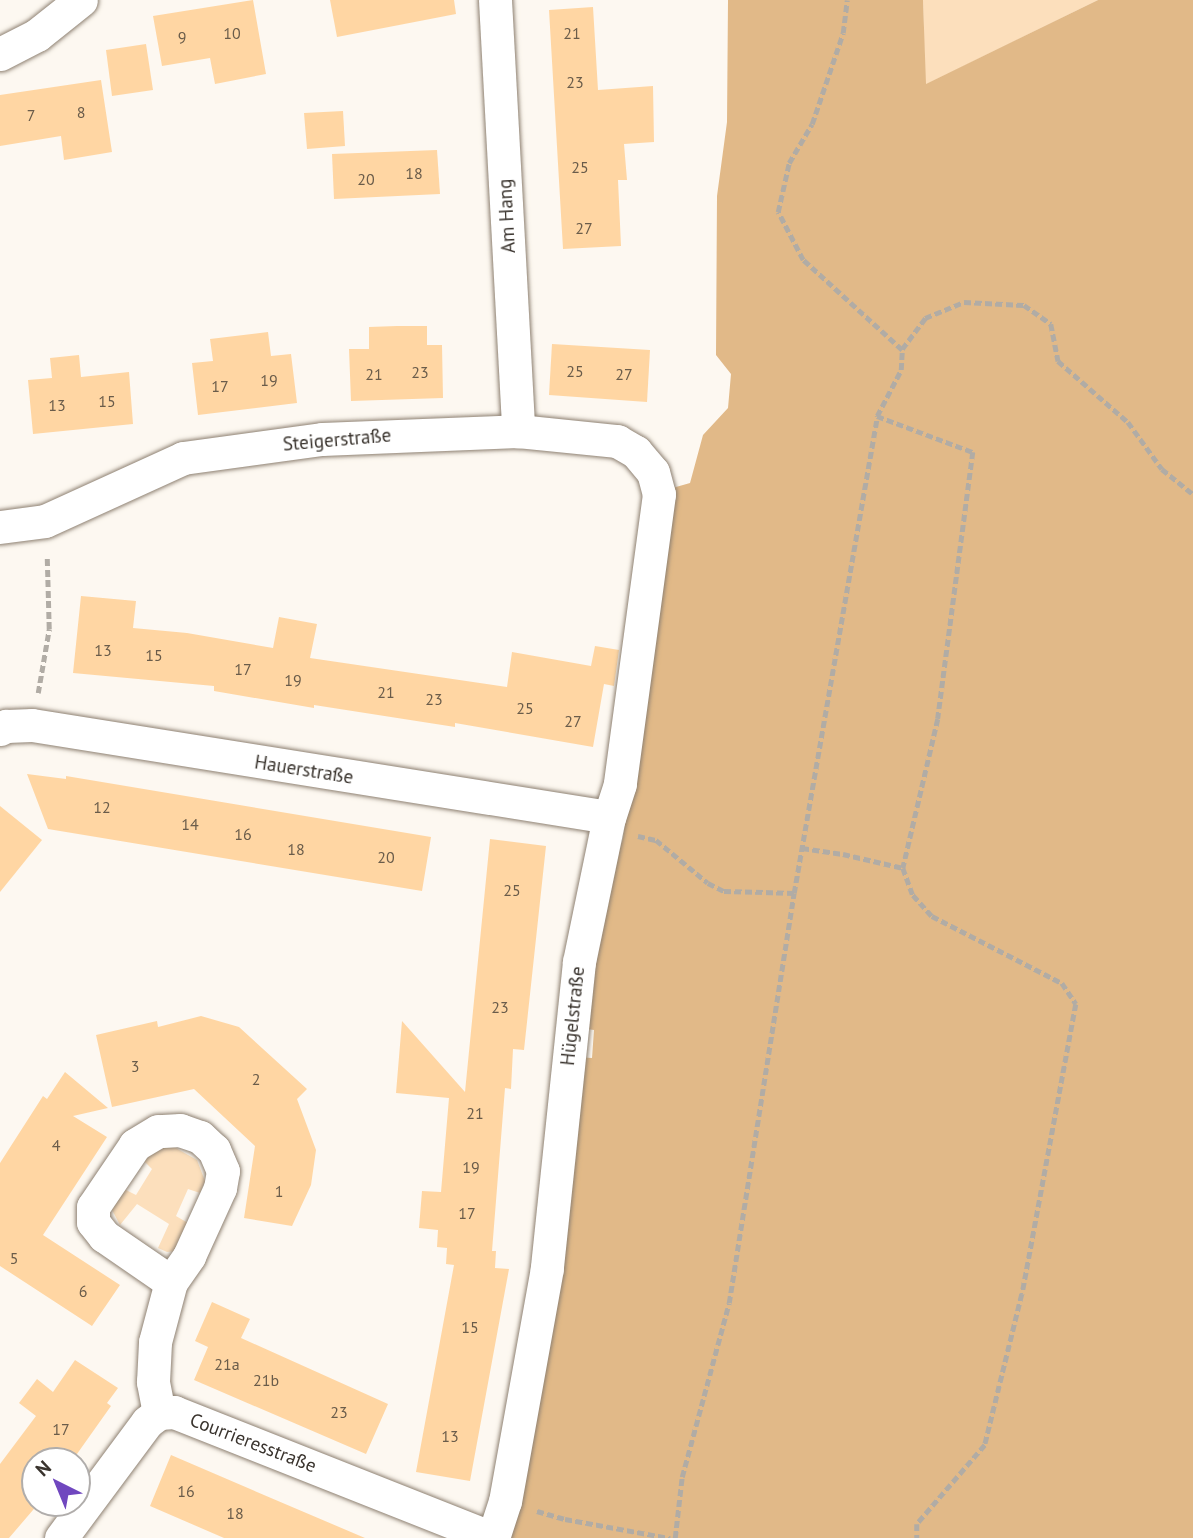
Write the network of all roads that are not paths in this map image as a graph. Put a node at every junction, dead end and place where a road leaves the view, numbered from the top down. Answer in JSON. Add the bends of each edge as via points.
{"nodes":[{"id":1,"x":81,"y":0,"type":"edge"},
{"id":2,"x":495,"y":0,"type":"edge"},
{"id":3,"x":0,"y":54,"type":"edge"},
{"id":4,"x":518,"y":431,"type":"junction"},
{"id":5,"x":659,"y":494,"type":"joint"},
{"id":6,"x":0,"y":527,"type":"edge"},
{"id":7,"x":16,"y":727,"type":"edge"},
{"id":8,"x":607,"y":827,"type":"junction"},
{"id":9,"x":170,"y":1282,"type":"junction"},
{"id":10,"x":159,"y":1413,"type":"junction"},
{"id":11,"x":61,"y":1538,"type":"edge"},
{"id":12,"x":493,"y":1538,"type":"edge"}],
"edges":[{"from":1,"to":3,"type":"street","via":[[37,35]]},
{"from":2,"to":4,"type":"street","name":"Am Hang"},
{"from":4,"to":5,"type":"street","name":"Steigerstraße","via":[[617,441],[636,452],[653,472]]},
{"from":4,"to":6,"type":"street","name":"Steigerstraße","via":[[322,439],[183,458],[45,521]]},
{"from":5,"to":8,"type":"street","name":"Hügelstraße","via":[[620,785]]},
{"from":7,"to":8,"type":"street","name":"Hauerstraße"},
{"from":8,"to":12,"type":"street","name":"Hügelstraße","via":[[579,962],[547,1268],[505,1501]]},
{"from":9,"to":9,"type":"street","via":[[104,1236],[93,1222],[93,1207],[135,1145],[158,1131],[180,1130],[214,1150],[223,1171],[220,1188],[189,1256]]},
{"from":9,"to":10,"type":"street","via":[[155,1342],[153,1382]]},
{"from":10,"to":11,"type":"street","via":[[147,1422]]},
{"from":10,"to":12,"type":"street","name":"Courrieresstraße","via":[[174,1412]]}]}
